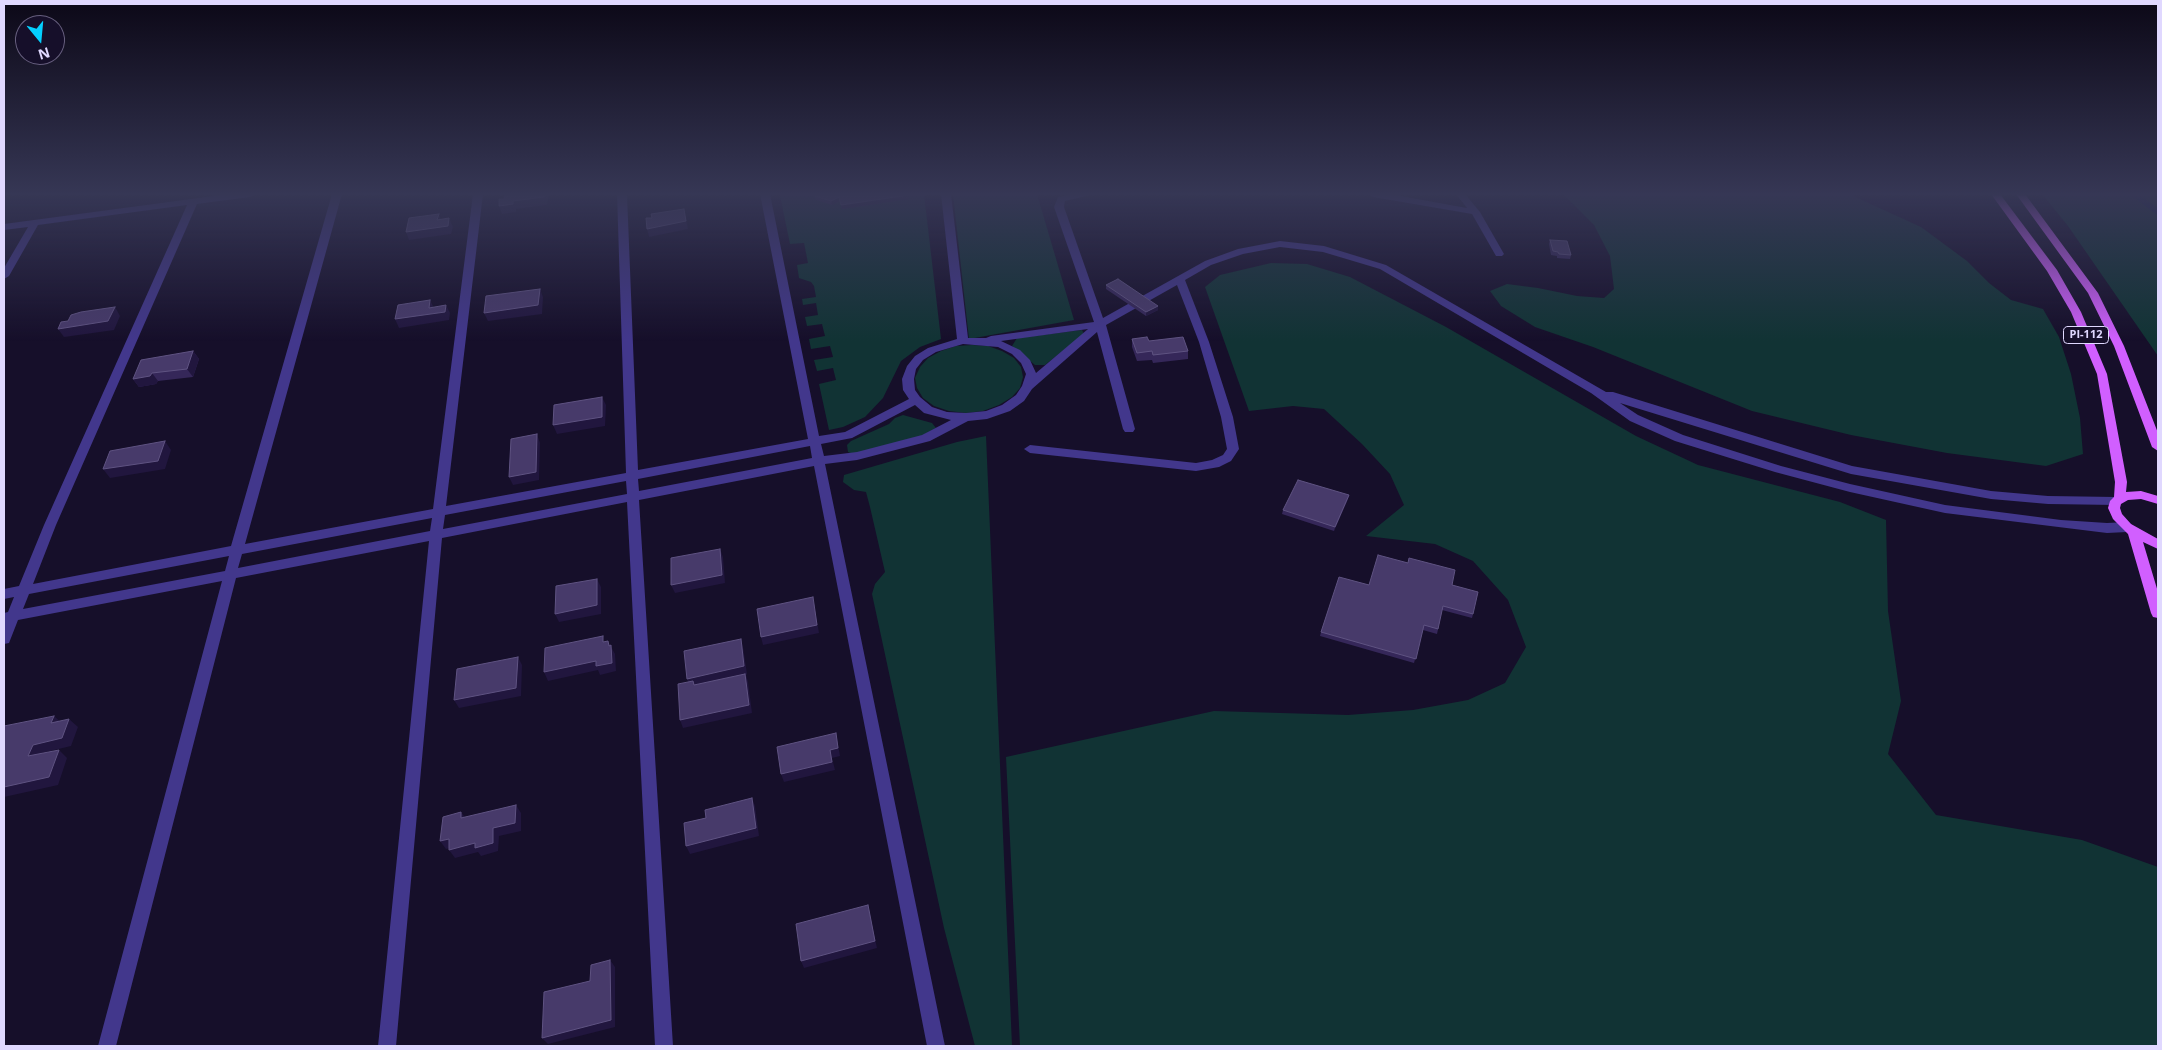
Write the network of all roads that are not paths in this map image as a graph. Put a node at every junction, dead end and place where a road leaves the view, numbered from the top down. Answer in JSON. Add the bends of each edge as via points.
{"nodes":[{"id":1,"x":23,"y":243,"type":"edge"},
{"id":2,"x":175,"y":243,"type":"edge"},
{"id":3,"x":323,"y":243,"type":"edge"},
{"id":4,"x":472,"y":243,"type":"edge"},
{"id":5,"x":624,"y":243,"type":"edge"},
{"id":6,"x":775,"y":243,"type":"edge"},
{"id":7,"x":952,"y":243,"type":"edge"},
{"id":8,"x":1072,"y":243,"type":"edge"},
{"id":9,"x":1493,"y":243,"type":"edge"},
{"id":10,"x":2032,"y":243,"type":"edge"},
{"id":11,"x":2057,"y":243,"type":"edge"},
{"id":12,"x":1499,"y":254,"type":"dead end"},
{"id":13,"x":4,"y":276,"type":"edge"},
{"id":14,"x":1180,"y":279,"type":"junction"},
{"id":15,"x":1100,"y":324,"type":"junction"},
{"id":16,"x":963,"y":341,"type":"junction"},
{"id":17,"x":982,"y":341,"type":"junction"},
{"id":18,"x":1028,"y":386,"type":"junction"},
{"id":19,"x":1595,"y":390,"type":"junction"},
{"id":20,"x":916,"y":400,"type":"junction"},
{"id":21,"x":966,"y":417,"type":"junction"},
{"id":22,"x":1129,"y":429,"type":"dead end"},
{"id":23,"x":815,"y":441,"type":"junction"},
{"id":24,"x":2158,"y":447,"type":"edge"},
{"id":25,"x":1030,"y":449,"type":"dead end"},
{"id":26,"x":819,"y":461,"type":"junction"},
{"id":27,"x":632,"y":476,"type":"junction"},
{"id":28,"x":633,"y":497,"type":"junction"},
{"id":29,"x":2118,"y":499,"type":"junction"},
{"id":30,"x":2158,"y":500,"type":"edge"},
{"id":31,"x":438,"y":512,"type":"junction"},
{"id":32,"x":2131,"y":530,"type":"junction"},
{"id":33,"x":436,"y":535,"type":"junction"},
{"id":34,"x":2158,"y":544,"type":"edge"},
{"id":35,"x":237,"y":550,"type":"junction"},
{"id":36,"x":230,"y":574,"type":"junction"},
{"id":37,"x":24,"y":590,"type":"junction"},
{"id":38,"x":4,"y":594,"type":"edge"},
{"id":39,"x":2158,"y":612,"type":"edge"},
{"id":40,"x":9,"y":617,"type":"edge"},
{"id":41,"x":4,"y":639,"type":"edge"},
{"id":42,"x":107,"y":1046,"type":"edge"},
{"id":43,"x":387,"y":1046,"type":"edge"},
{"id":44,"x":664,"y":1046,"type":"edge"},
{"id":45,"x":936,"y":1046,"type":"edge"}],
"edges":[{"from":1,"to":13,"type":"street"},
{"from":2,"to":37,"type":"street"},
{"from":3,"to":35,"type":"street"},
{"from":4,"to":31,"type":"street"},
{"from":5,"to":27,"type":"street"},
{"from":6,"to":23,"type":"street"},
{"from":7,"to":16,"type":"street"},
{"from":8,"to":15,"type":"street"},
{"from":9,"to":12,"type":"street"},
{"from":10,"to":29,"type":"main road","number":"PI-112","via":[[2076,312],[2102,374],[2121,482]]},
{"from":11,"to":24,"type":"main road","number":"PI-112","via":[[2094,293],[2119,346]]},
{"from":14,"to":15,"type":"street"},
{"from":14,"to":19,"type":"street","via":[[1208,263],[1241,251],[1280,244],[1324,249],[1382,267]]},
{"from":14,"to":25,"type":"street","via":[[1227,417],[1233,449],[1227,458],[1196,467]]},
{"from":15,"to":17,"type":"street"},
{"from":15,"to":18,"type":"street"},
{"from":15,"to":22,"type":"street"},
{"from":16,"to":17,"type":"street"},
{"from":16,"to":20,"type":"street","via":[[932,350],[911,368],[908,384]]},
{"from":17,"to":18,"type":"street","via":[[1001,344],[1016,352],[1026,362],[1031,374]]},
{"from":18,"to":21,"type":"street","via":[[1020,398],[1006,408],[987,415]]},
{"from":19,"to":29,"type":"street","via":[[1851,470],[1991,494],[2048,500]]},
{"from":19,"to":32,"type":"street","via":[[1634,418],[1679,438],[1850,488],[1945,509]]},
{"from":20,"to":21,"type":"street","via":[[928,410],[946,416]]},
{"from":20,"to":23,"type":"street","via":[[848,435]]},
{"from":21,"to":26,"type":"street","via":[[926,438],[858,456]]},
{"from":23,"to":26,"type":"street"},
{"from":23,"to":27,"type":"street"},
{"from":26,"to":28,"type":"street"},
{"from":26,"to":45,"type":"street"},
{"from":27,"to":28,"type":"street"},
{"from":27,"to":31,"type":"street"},
{"from":28,"to":33,"type":"street"},
{"from":28,"to":44,"type":"street"},
{"from":29,"to":30,"type":"main road","via":[[2133,495]]},
{"from":29,"to":32,"type":"main road","number":"PI-112","via":[[2114,511]]},
{"from":31,"to":33,"type":"street"},
{"from":31,"to":35,"type":"street"},
{"from":32,"to":34,"type":"main road"},
{"from":32,"to":39,"type":"main road","number":"PI-112"},
{"from":33,"to":36,"type":"street"},
{"from":33,"to":43,"type":"street"},
{"from":35,"to":36,"type":"street"},
{"from":35,"to":37,"type":"street"},
{"from":36,"to":40,"type":"street"},
{"from":36,"to":42,"type":"street"},
{"from":37,"to":38,"type":"street"},
{"from":37,"to":40,"type":"street"},
{"from":40,"to":41,"type":"street"}]}
